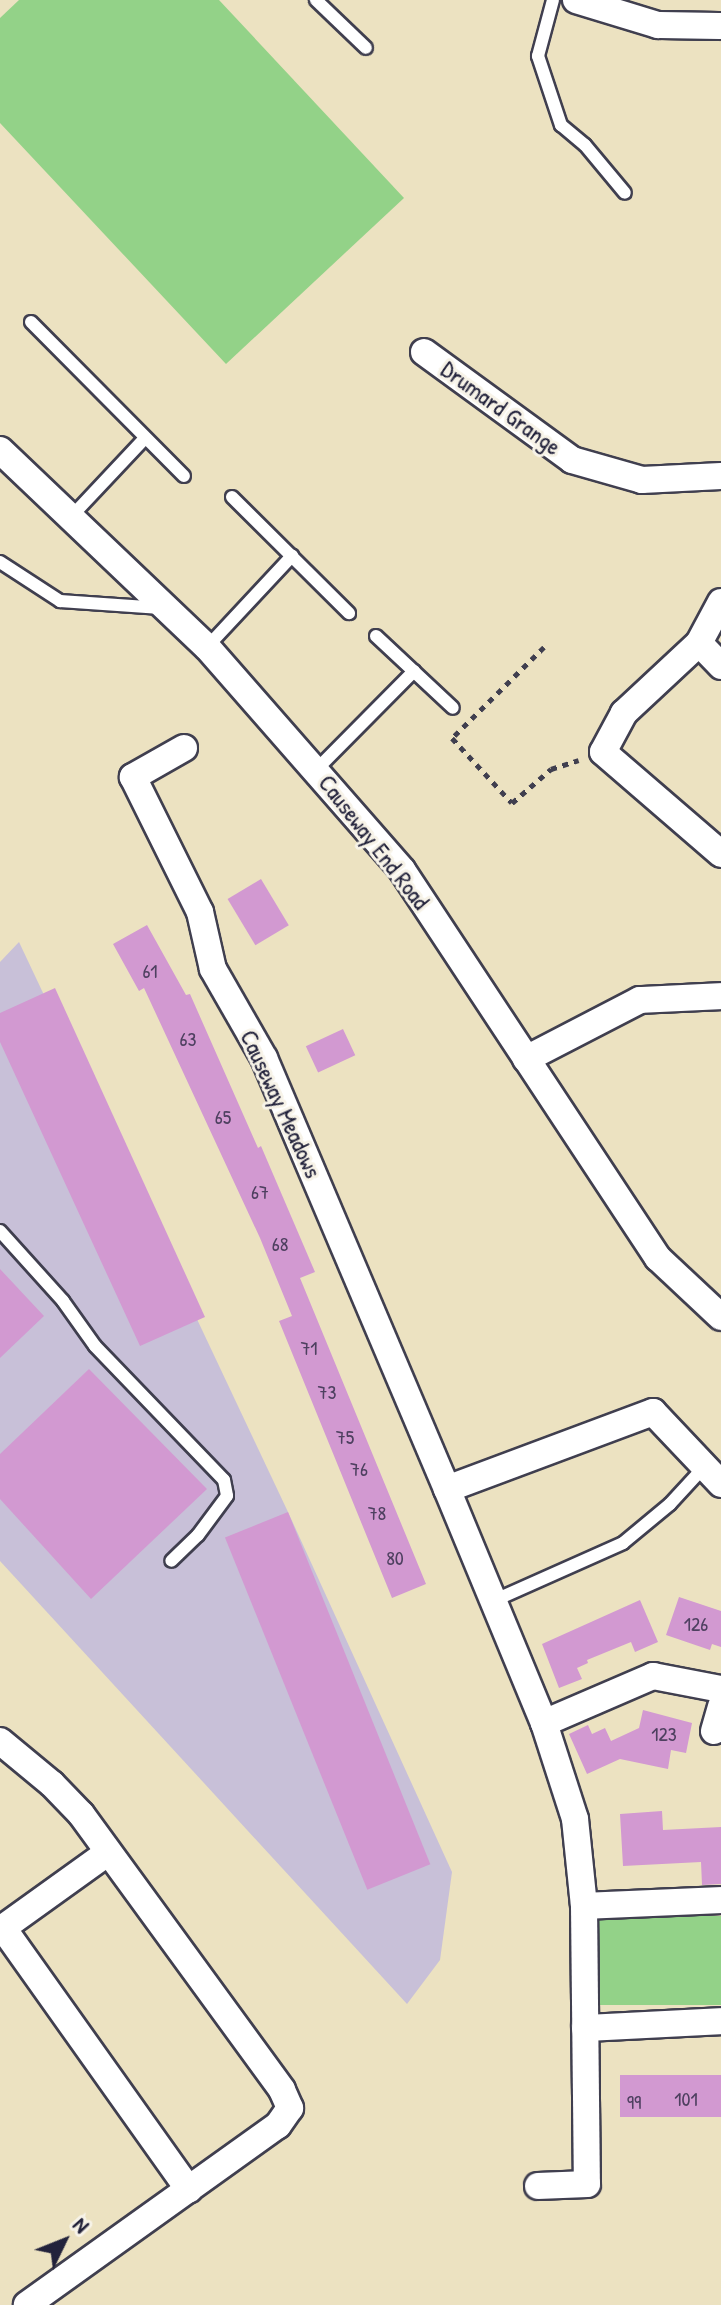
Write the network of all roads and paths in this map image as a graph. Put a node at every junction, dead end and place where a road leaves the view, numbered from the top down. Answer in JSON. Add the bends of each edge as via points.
{"nodes":[{"id":1,"x":316,"y":0,"type":"edge"},
{"id":2,"x":553,"y":0,"type":"edge"},
{"id":3,"x":576,"y":0,"type":"edge"},
{"id":4,"x":721,"y":26,"type":"edge"},
{"id":5,"x":366,"y":48,"type":"dead end"},
{"id":6,"x":625,"y":193,"type":"dead end"},
{"id":7,"x":31,"y":322,"type":"dead end"},
{"id":8,"x":424,"y":352,"type":"dead end"},
{"id":9,"x":145,"y":438,"type":"junction"},
{"id":10,"x":0,"y":450,"type":"edge"},
{"id":11,"x":184,"y":476,"type":"dead end"},
{"id":12,"x":721,"y":476,"type":"edge"},
{"id":13,"x":232,"y":497,"type":"dead end"},
{"id":14,"x":69,"y":519,"type":"junction"},
{"id":15,"x":292,"y":556,"type":"junction"},
{"id":16,"x":0,"y":562,"type":"edge"},
{"id":17,"x":719,"y":605,"type":"edge"},
{"id":18,"x":166,"y":608,"type":"junction"},
{"id":19,"x":349,"y":613,"type":"dead end"},
{"id":20,"x":376,"y":636,"type":"dead end"},
{"id":21,"x":699,"y":643,"type":"junction"},
{"id":22,"x":207,"y":647,"type":"junction"},
{"id":23,"x":544,"y":647,"type":"dead end"},
{"id":24,"x":721,"y":666,"type":"edge"},
{"id":25,"x":414,"y":671,"type":"junction"},
{"id":26,"x":453,"y":708,"type":"dead end"},
{"id":27,"x":184,"y":748,"type":"dead end"},
{"id":28,"x":603,"y":752,"type":"junction"},
{"id":29,"x":317,"y":769,"type":"junction"},
{"id":30,"x":721,"y":854,"type":"edge"},
{"id":31,"x":721,"y":996,"type":"edge"},
{"id":32,"x":526,"y":1059,"type":"junction"},
{"id":33,"x":0,"y":1231,"type":"edge"},
{"id":34,"x":721,"y":1317,"type":"edge"},
{"id":35,"x":713,"y":1476,"type":"edge"},
{"id":36,"x":447,"y":1489,"type":"junction"},
{"id":37,"x":171,"y":1561,"type":"dead end"},
{"id":38,"x":493,"y":1601,"type":"junction"},
{"id":39,"x":721,"y":1689,"type":"edge"},
{"id":40,"x":721,"y":1706,"type":"edge"},
{"id":41,"x":544,"y":1723,"type":"junction"},
{"id":42,"x":714,"y":1731,"type":"dead end"},
{"id":43,"x":0,"y":1741,"type":"edge"},
{"id":44,"x":107,"y":1853,"type":"junction"},
{"id":45,"x":721,"y":1900,"type":"edge"},
{"id":46,"x":584,"y":1906,"type":"junction"},
{"id":47,"x":2,"y":1929,"type":"edge"},
{"id":48,"x":721,"y":2021,"type":"edge"},
{"id":49,"x":585,"y":2028,"type":"junction"},
{"id":50,"x":538,"y":2186,"type":"dead end"},
{"id":51,"x":189,"y":2190,"type":"junction"},
{"id":52,"x":27,"y":2305,"type":"edge"}],
"edges":[{"from":1,"to":5,"type":"lane"},
{"from":2,"to":6,"type":"lane","via":[[538,56],[561,125]]},
{"from":3,"to":4,"type":"street","via":[[658,25]]},
{"from":7,"to":9,"type":"lane"},
{"from":8,"to":12,"type":"street","name":"Drumard Grange","via":[[572,460],[642,480]]},
{"from":9,"to":11,"type":"lane"},
{"from":9,"to":14,"type":"lane"},
{"from":10,"to":14,"type":"street","name":"Causeway End Road"},
{"from":13,"to":15,"type":"lane"},
{"from":14,"to":18,"type":"street","name":"Causeway End Road"},
{"from":15,"to":19,"type":"lane"},
{"from":15,"to":22,"type":"lane"},
{"from":16,"to":18,"type":"lane","via":[[60,601]]},
{"from":17,"to":21,"type":"street"},
{"from":18,"to":22,"type":"street","name":"Causeway End Road"},
{"from":20,"to":25,"type":"lane"},
{"from":21,"to":24,"type":"street"},
{"from":21,"to":28,"type":"street","via":[[624,713]]},
{"from":22,"to":29,"type":"street","name":"Causeway End Road"},
{"from":23,"to":28,"type":"path","via":[[452,738],[512,803],[551,769]]},
{"from":25,"to":26,"type":"lane"},
{"from":25,"to":29,"type":"lane"},
{"from":27,"to":36,"type":"street","name":"Causeway Meadows","via":[[133,777],[200,912],[213,969],[264,1058]]},
{"from":28,"to":30,"type":"street"},
{"from":29,"to":32,"type":"street","name":"Causeway End Road","via":[[402,870]]},
{"from":31,"to":32,"type":"street","via":[[640,1000]]},
{"from":32,"to":34,"type":"street","name":"Causeway End Road","via":[[658,1258]]},
{"from":33,"to":37,"type":"lane","via":[[95,1346],[224,1480],[227,1496]]},
{"from":35,"to":36,"type":"street","via":[[653,1412]]},
{"from":35,"to":38,"type":"lane","via":[[623,1543]]},
{"from":36,"to":38,"type":"street","name":"Causeway Meadows"},
{"from":38,"to":41,"type":"street","name":"Causeway Meadows"},
{"from":39,"to":41,"type":"street","via":[[653,1676]]},
{"from":40,"to":42,"type":"street"},
{"from":41,"to":46,"type":"street","name":"Causeway Meadows","via":[[575,1819]]},
{"from":43,"to":44,"type":"street","via":[[81,1814]]},
{"from":44,"to":47,"type":"street"},
{"from":44,"to":51,"type":"street","via":[[290,2108],[278,2125]]},
{"from":45,"to":46,"type":"street"},
{"from":46,"to":49,"type":"street","name":"Causeway Meadows"},
{"from":47,"to":51,"type":"street"},
{"from":48,"to":49,"type":"street"},
{"from":49,"to":50,"type":"street","name":"Causeway Meadows","via":[[587,2184]]},
{"from":51,"to":52,"type":"street"}]}
